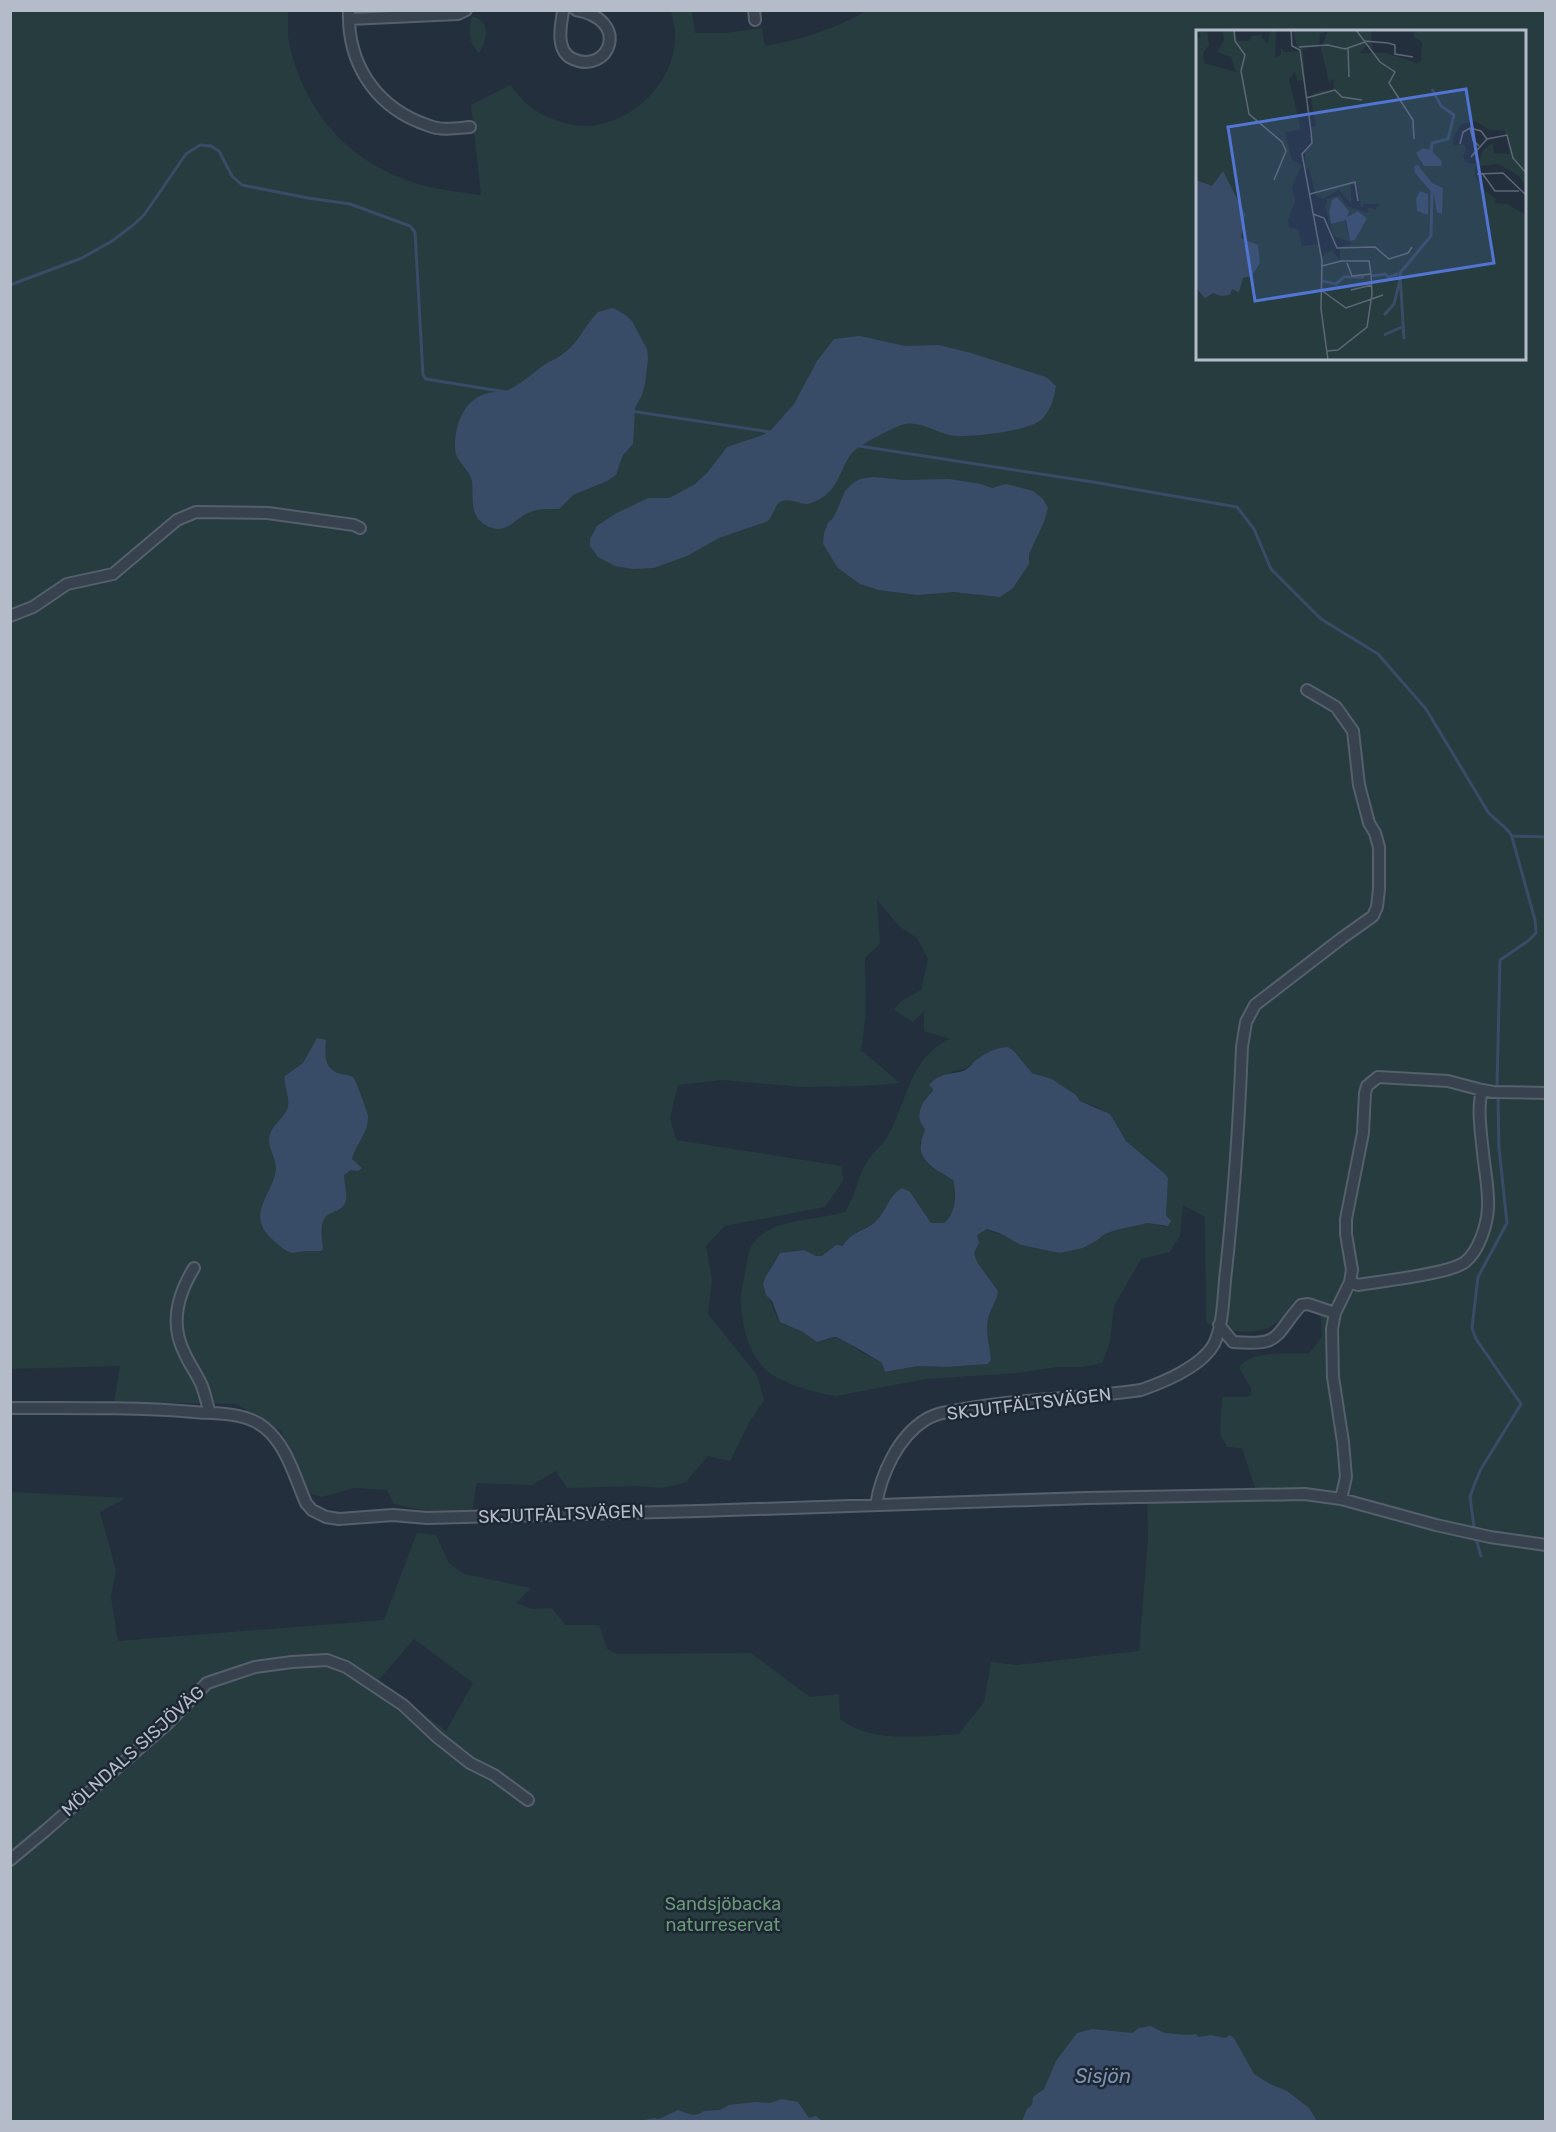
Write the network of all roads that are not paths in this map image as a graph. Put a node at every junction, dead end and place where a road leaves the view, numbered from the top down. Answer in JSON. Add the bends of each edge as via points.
{"nodes":[{"id":1,"x":466,"y":10,"type":"edge"},
{"id":2,"x":576,"y":10,"type":"edge"},
{"id":3,"x":565,"y":11,"type":"edge"},
{"id":4,"x":349,"y":15,"type":"edge"},
{"id":5,"x":470,"y":128,"type":"dead end"},
{"id":6,"x":360,"y":528,"type":"dead end"},
{"id":7,"x":10,"y":616,"type":"edge"},
{"id":8,"x":1307,"y":690,"type":"dead end"},
{"id":9,"x":1482,"y":1090,"type":"junction"},
{"id":10,"x":1545,"y":1093,"type":"edge"},
{"id":11,"x":194,"y":1268,"type":"dead end"},
{"id":12,"x":1350,"y":1282,"type":"junction"},
{"id":13,"x":1335,"y":1312,"type":"junction"},
{"id":14,"x":1219,"y":1325,"type":"junction"},
{"id":15,"x":10,"y":1408,"type":"edge"},
{"id":16,"x":210,"y":1413,"type":"junction"},
{"id":17,"x":1341,"y":1499,"type":"junction"},
{"id":18,"x":876,"y":1505,"type":"junction"},
{"id":19,"x":1545,"y":1545,"type":"edge"},
{"id":20,"x":528,"y":1800,"type":"dead end"},
{"id":21,"x":10,"y":1860,"type":"edge"}],
"edges":[{"from":1,"to":4,"type":"street","via":[[458,14]]},
{"from":2,"to":3,"type":"street","via":[[595,15],[608,29],[609,47],[594,62],[576,60],[564,51],[560,31]]},
{"from":4,"to":5,"type":"street","via":[[360,70],[374,91],[400,114],[436,128]]},
{"from":6,"to":7,"type":"street","via":[[268,513],[196,512],[177,520],[113,574],[67,584],[33,607]]},
{"from":8,"to":14,"type":"street","name":"SKJUTFÄLTSVÄGEN","via":[[1336,706],[1353,731],[1359,785],[1379,847],[1377,907],[1374,916],[1273,990],[1250,1012],[1243,1033],[1233,1205]]},
{"from":9,"to":10,"type":"street"},
{"from":9,"to":12,"type":"street","via":[[1488,1208],[1483,1232],[1470,1256],[1465,1263],[1447,1271],[1358,1285]]},
{"from":9,"to":12,"type":"street","via":[[1448,1081],[1378,1077],[1367,1086],[1363,1133],[1346,1219]]},
{"from":11,"to":16,"type":"street","via":[[177,1306],[177,1332],[202,1385]]},
{"from":12,"to":13,"type":"street"},
{"from":13,"to":14,"type":"street","via":[[1301,1305],[1276,1338],[1268,1342],[1233,1342]]},
{"from":13,"to":17,"type":"street","via":[[1333,1377],[1346,1477]]},
{"from":14,"to":18,"type":"street","name":"SKJUTFÄLTSVÄGEN","via":[[1213,1346],[1201,1359],[1141,1390],[984,1405],[926,1419],[897,1449]]},
{"from":15,"to":16,"type":"street","name":"SKJUTFÄLTSVÄGEN"},
{"from":16,"to":18,"type":"street","name":"SKJUTFÄLTSVÄGEN","via":[[233,1415],[264,1427],[283,1450],[306,1503],[326,1517]]},
{"from":17,"to":18,"type":"street","via":[[1288,1494]]},
{"from":17,"to":19,"type":"street","via":[[1436,1525]]},
{"from":20,"to":21,"type":"street","name":"MÖLNDALS SISJÖVÄG","via":[[494,1775],[470,1764],[403,1705],[346,1666],[327,1660],[255,1667],[207,1683],[167,1724]]}]}
